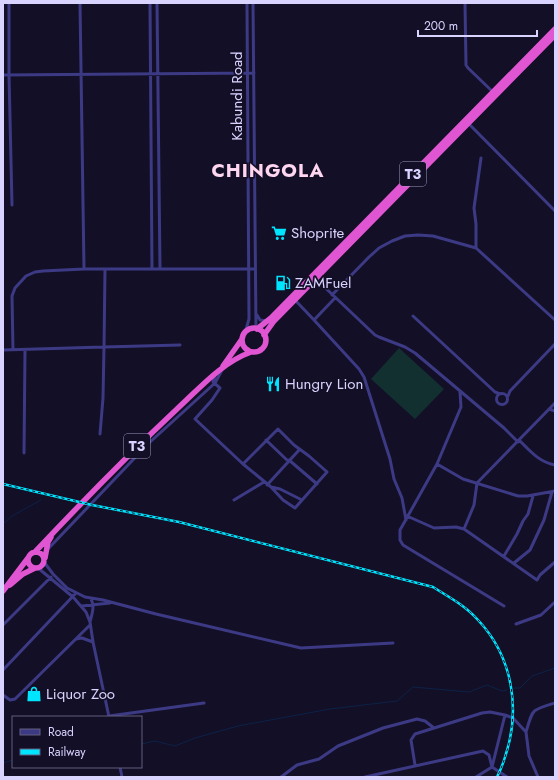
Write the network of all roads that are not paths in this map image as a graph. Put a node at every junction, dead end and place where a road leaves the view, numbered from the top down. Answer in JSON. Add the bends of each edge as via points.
{"nodes":[{"id":1,"x":9,"y":3,"type":"edge"},
{"id":2,"x":80,"y":3,"type":"edge"},
{"id":3,"x":150,"y":3,"type":"edge"},
{"id":4,"x":157,"y":3,"type":"edge"},
{"id":5,"x":247,"y":3,"type":"edge"},
{"id":6,"x":253,"y":3,"type":"edge"},
{"id":7,"x":465,"y":3,"type":"edge"},
{"id":8,"x":554,"y":34,"type":"edge"},
{"id":9,"x":248,"y":73,"type":"junction"},
{"id":10,"x":254,"y":73,"type":"junction"},
{"id":11,"x":82,"y":74,"type":"junction"},
{"id":12,"x":150,"y":74,"type":"junction"},
{"id":13,"x":158,"y":74,"type":"junction"},
{"id":14,"x":3,"y":75,"type":"edge"},
{"id":15,"x":9,"y":75,"type":"junction"},
{"id":16,"x":494,"y":93,"type":"junction"},
{"id":17,"x":466,"y":122,"type":"junction"},
{"id":18,"x":248,"y":136,"type":"junction"},
{"id":19,"x":254,"y":136,"type":"junction"},
{"id":20,"x":151,"y":137,"type":"junction"},
{"id":21,"x":159,"y":137,"type":"junction"},
{"id":22,"x":481,"y":158,"type":"dead end"},
{"id":23,"x":159,"y":204,"type":"junction"},
{"id":24,"x":12,"y":205,"type":"dead end"},
{"id":25,"x":151,"y":205,"type":"junction"},
{"id":26,"x":555,"y":211,"type":"edge"},
{"id":27,"x":476,"y":248,"type":"junction"},
{"id":28,"x":160,"y":268,"type":"junction"},
{"id":29,"x":84,"y":269,"type":"junction"},
{"id":30,"x":105,"y":269,"type":"junction"},
{"id":31,"x":152,"y":269,"type":"junction"},
{"id":32,"x":249,"y":269,"type":"junction"},
{"id":33,"x":255,"y":269,"type":"junction"},
{"id":34,"x":314,"y":278,"type":"junction"},
{"id":35,"x":332,"y":295,"type":"junction"},
{"id":36,"x":335,"y":298,"type":"junction"},
{"id":37,"x":296,"y":300,"type":"junction"},
{"id":38,"x":256,"y":314,"type":"junction"},
{"id":39,"x":413,"y":316,"type":"dead end"},
{"id":40,"x":314,"y":320,"type":"junction"},
{"id":41,"x":555,"y":320,"type":"edge"},
{"id":42,"x":268,"y":321,"type":"junction"},
{"id":43,"x":256,"y":329,"type":"junction"},
{"id":44,"x":245,"y":333,"type":"junction"},
{"id":45,"x":264,"y":335,"type":"junction"},
{"id":46,"x":242,"y":339,"type":"junction"},
{"id":47,"x":555,"y":344,"type":"edge"},
{"id":48,"x":180,"y":345,"type":"dead end"},
{"id":49,"x":104,"y":347,"type":"junction"},
{"id":50,"x":3,"y":350,"type":"edge"},
{"id":51,"x":13,"y":350,"type":"junction"},
{"id":52,"x":25,"y":350,"type":"junction"},
{"id":53,"x":251,"y":352,"type":"junction"},
{"id":54,"x":223,"y":367,"type":"junction"},
{"id":55,"x":215,"y":373,"type":"junction"},
{"id":56,"x":215,"y":383,"type":"junction"},
{"id":57,"x":510,"y":391,"type":"junction"},
{"id":58,"x":460,"y":392,"type":"junction"},
{"id":59,"x":495,"y":392,"type":"junction"},
{"id":60,"x":502,"y":393,"type":"junction"},
{"id":61,"x":508,"y":396,"type":"junction"},
{"id":62,"x":497,"y":398,"type":"junction"},
{"id":63,"x":555,"y":403,"type":"edge"},
{"id":64,"x":549,"y":409,"type":"junction"},
{"id":65,"x":555,"y":411,"type":"edge"},
{"id":66,"x":100,"y":434,"type":"dead end"},
{"id":67,"x":266,"y":440,"type":"junction"},
{"id":68,"x":519,"y":441,"type":"junction"},
{"id":69,"x":300,"y":449,"type":"junction"},
{"id":70,"x":24,"y":453,"type":"dead end"},
{"id":71,"x":289,"y":461,"type":"junction"},
{"id":72,"x":243,"y":464,"type":"junction"},
{"id":73,"x":437,"y":464,"type":"junction"},
{"id":74,"x":555,"y":464,"type":"edge"},
{"id":75,"x":477,"y":483,"type":"junction"},
{"id":76,"x":265,"y":484,"type":"junction"},
{"id":77,"x":317,"y":484,"type":"junction"},
{"id":78,"x":271,"y":487,"type":"junction"},
{"id":79,"x":553,"y":492,"type":"edge"},
{"id":80,"x":533,"y":496,"type":"junction"},
{"id":81,"x":234,"y":500,"type":"dead end"},
{"id":82,"x":302,"y":500,"type":"junction"},
{"id":83,"x":407,"y":517,"type":"junction"},
{"id":84,"x":56,"y":529,"type":"junction"},
{"id":85,"x":464,"y":529,"type":"junction"},
{"id":86,"x":35,"y":552,"type":"junction"},
{"id":87,"x":504,"y":556,"type":"junction"},
{"id":88,"x":28,"y":557,"type":"junction"},
{"id":89,"x":45,"y":558,"type":"junction"},
{"id":90,"x":555,"y":562,"type":"edge"},
{"id":91,"x":514,"y":563,"type":"junction"},
{"id":92,"x":36,"y":568,"type":"junction"},
{"id":93,"x":52,"y":576,"type":"junction"},
{"id":94,"x":3,"y":591,"type":"edge"},
{"id":95,"x":76,"y":593,"type":"junction"},
{"id":96,"x":73,"y":597,"type":"junction"},
{"id":97,"x":91,"y":599,"type":"junction"},
{"id":98,"x":555,"y":602,"type":"edge"},
{"id":99,"x":111,"y":603,"type":"junction"},
{"id":100,"x":101,"y":604,"type":"junction"},
{"id":101,"x":93,"y":605,"type":"junction"},
{"id":102,"x":82,"y":606,"type":"junction"},
{"id":103,"x":504,"y":606,"type":"dead end"},
{"id":104,"x":93,"y":610,"type":"junction"},
{"id":105,"x":90,"y":623,"type":"junction"},
{"id":106,"x":516,"y":624,"type":"dead end"},
{"id":107,"x":3,"y":625,"type":"edge"},
{"id":108,"x":76,"y":639,"type":"junction"},
{"id":109,"x":93,"y":642,"type":"junction"},
{"id":110,"x":393,"y":643,"type":"dead end"},
{"id":111,"x":3,"y":670,"type":"edge"},
{"id":112,"x":3,"y":695,"type":"edge"},
{"id":113,"x":204,"y":703,"type":"dead end"},
{"id":114,"x":555,"y":703,"type":"edge"},
{"id":115,"x":505,"y":715,"type":"junction"},
{"id":116,"x":109,"y":716,"type":"edge"},
{"id":117,"x":116,"y":716,"type":"edge"},
{"id":118,"x":434,"y":728,"type":"junction"},
{"id":119,"x":526,"y":732,"type":"junction"},
{"id":120,"x":415,"y":765,"type":"junction"},
{"id":121,"x":492,"y":768,"type":"junction"},
{"id":122,"x":281,"y":777,"type":"edge"},
{"id":123,"x":366,"y":777,"type":"edge"},
{"id":124,"x":476,"y":777,"type":"edge"},
{"id":125,"x":507,"y":777,"type":"edge"},
{"id":126,"x":538,"y":777,"type":"edge"}],
"edges":[{"from":1,"to":15,"type":"street"},
{"from":2,"to":11,"type":"street"},
{"from":3,"to":12,"type":"street"},
{"from":4,"to":13,"type":"street"},
{"from":5,"to":9,"type":"street","name":"Kabundi Road"},
{"from":6,"to":10,"type":"street","name":"Kabundi Road"},
{"from":7,"to":16,"type":"street","via":[[466,65]]},
{"from":8,"to":16,"type":"highway","number":"T3"},
{"from":9,"to":10,"type":"street"},
{"from":9,"to":13,"type":"street"},
{"from":9,"to":18,"type":"street","name":"Kabundi Road"},
{"from":10,"to":19,"type":"street","name":"Kabundi Road"},
{"from":11,"to":12,"type":"street"},
{"from":11,"to":15,"type":"street"},
{"from":11,"to":29,"type":"street"},
{"from":12,"to":13,"type":"street"},
{"from":12,"to":20,"type":"street"},
{"from":13,"to":21,"type":"street"},
{"from":14,"to":15,"type":"street"},
{"from":15,"to":24,"type":"street"},
{"from":16,"to":17,"type":"highway","number":"T3"},
{"from":17,"to":26,"type":"street"},
{"from":17,"to":34,"type":"highway","number":"T3"},
{"from":18,"to":19,"type":"street"},
{"from":18,"to":32,"type":"street","name":"Kabundi Road"},
{"from":19,"to":33,"type":"street","name":"Kabundi Road"},
{"from":20,"to":21,"type":"street"},
{"from":20,"to":25,"type":"street"},
{"from":21,"to":23,"type":"street"},
{"from":22,"to":27,"type":"street","via":[[474,208]]},
{"from":23,"to":25,"type":"street"},
{"from":23,"to":28,"type":"street"},
{"from":25,"to":31,"type":"street"},
{"from":27,"to":35,"type":"street","via":[[434,236],[398,238],[379,248]]},
{"from":27,"to":41,"type":"street"},
{"from":28,"to":31,"type":"street"},
{"from":28,"to":32,"type":"street"},
{"from":29,"to":30,"type":"street"},
{"from":29,"to":51,"type":"street","via":[[35,272],[20,282],[12,296]]},
{"from":30,"to":31,"type":"street"},
{"from":30,"to":49,"type":"street"},
{"from":32,"to":33,"type":"street"},
{"from":32,"to":44,"type":"street","name":"Kabundi Road","via":[[249,319]]},
{"from":33,"to":38,"type":"street","name":"Kabundi Road"},
{"from":34,"to":35,"type":"street"},
{"from":34,"to":37,"type":"highway","number":"T3"},
{"from":34,"to":42,"type":"highway","number":"T3"},
{"from":35,"to":36,"type":"street"},
{"from":36,"to":40,"type":"street"},
{"from":36,"to":58,"type":"street","via":[[375,335],[415,353]]},
{"from":37,"to":40,"type":"street"},
{"from":37,"to":45,"type":"highway","number":"T3","via":[[274,321]]},
{"from":38,"to":42,"type":"street","via":[[260,320]]},
{"from":38,"to":43,"type":"street","name":"Kabundi Road"},
{"from":39,"to":59,"type":"street"},
{"from":40,"to":83,"type":"street","via":[[364,377]]},
{"from":42,"to":43,"type":"highway","number":"T3"},
{"from":43,"to":44,"type":"highway","number":"T3"},
{"from":43,"to":45,"type":"highway"},
{"from":44,"to":46,"type":"highway","number":"T3"},
{"from":45,"to":53,"type":"highway","number":"T3","via":[[264,346]]},
{"from":46,"to":53,"type":"highway","via":[[244,347]]},
{"from":46,"to":54,"type":"highway","number":"T3"},
{"from":47,"to":57,"type":"street"},
{"from":48,"to":49,"type":"street"},
{"from":49,"to":52,"type":"street"},
{"from":49,"to":66,"type":"street"},
{"from":50,"to":51,"type":"street"},
{"from":51,"to":52,"type":"street"},
{"from":52,"to":70,"type":"street"},
{"from":53,"to":54,"type":"highway","number":"T3"},
{"from":54,"to":55,"type":"highway","number":"T3"},
{"from":54,"to":56,"type":"street"},
{"from":55,"to":56,"type":"street"},
{"from":55,"to":84,"type":"highway","number":"T3"},
{"from":56,"to":72,"type":"street","via":[[220,388],[194,419]]},
{"from":56,"to":89,"type":"street","via":[[149,443]]},
{"from":57,"to":60,"type":"street"},
{"from":57,"to":61,"type":"street"},
{"from":58,"to":68,"type":"street"},
{"from":58,"to":73,"type":"street","via":[[461,407]]},
{"from":59,"to":60,"type":"street"},
{"from":59,"to":62,"type":"street"},
{"from":60,"to":61,"type":"street"},
{"from":60,"to":62,"type":"street"},
{"from":61,"to":62,"type":"street","via":[[508,401],[504,404],[499,403]]},
{"from":63,"to":64,"type":"street"},
{"from":64,"to":65,"type":"street"},
{"from":64,"to":68,"type":"street"},
{"from":67,"to":69,"type":"street","via":[[280,430]]},
{"from":67,"to":71,"type":"street"},
{"from":67,"to":72,"type":"street"},
{"from":68,"to":74,"type":"street","via":[[542,461]]},
{"from":68,"to":75,"type":"street"},
{"from":69,"to":71,"type":"street"},
{"from":69,"to":77,"type":"street","via":[[326,471]]},
{"from":71,"to":76,"type":"street"},
{"from":71,"to":77,"type":"street"},
{"from":72,"to":76,"type":"street"},
{"from":73,"to":75,"type":"street","via":[[458,477]]},
{"from":73,"to":83,"type":"street"},
{"from":75,"to":80,"type":"street","via":[[518,496]]},
{"from":75,"to":85,"type":"street","via":[[474,505]]},
{"from":76,"to":78,"type":"street"},
{"from":76,"to":81,"type":"street"},
{"from":77,"to":82,"type":"street"},
{"from":78,"to":82,"type":"street"},
{"from":78,"to":82,"type":"street","via":[[294,507]]},
{"from":79,"to":80,"type":"street"},
{"from":79,"to":91,"type":"street","via":[[530,550]]},
{"from":80,"to":87,"type":"street","via":[[528,514]]},
{"from":83,"to":85,"type":"street","via":[[434,528]]},
{"from":83,"to":103,"type":"street","via":[[399,533],[403,545]]},
{"from":84,"to":86,"type":"highway","number":"T3"},
{"from":84,"to":89,"type":"highway","number":"T3","via":[[48,542]]},
{"from":85,"to":87,"type":"street"},
{"from":86,"to":88,"type":"highway","number":"T3"},
{"from":86,"to":89,"type":"highway","via":[[40,552]]},
{"from":87,"to":91,"type":"street"},
{"from":88,"to":92,"type":"highway","via":[[30,565]]},
{"from":88,"to":94,"type":"highway","number":"T3"},
{"from":89,"to":92,"type":"highway","number":"T3","via":[[43,565]]},
{"from":89,"to":93,"type":"street"},
{"from":90,"to":91,"type":"street","via":[[537,580]]},
{"from":92,"to":93,"type":"street"},
{"from":92,"to":94,"type":"highway","number":"T3","via":[[23,574]]},
{"from":93,"to":95,"type":"street"},
{"from":93,"to":96,"type":"street"},
{"from":93,"to":107,"type":"street"},
{"from":95,"to":96,"type":"street"},
{"from":95,"to":97,"type":"street"},
{"from":96,"to":102,"type":"street"},
{"from":96,"to":111,"type":"street"},
{"from":97,"to":99,"type":"street"},
{"from":97,"to":101,"type":"street"},
{"from":98,"to":106,"type":"street","via":[[541,615]]},
{"from":99,"to":100,"type":"street"},
{"from":99,"to":110,"type":"street","via":[[301,648]]},
{"from":100,"to":101,"type":"street"},
{"from":100,"to":104,"type":"street"},
{"from":101,"to":102,"type":"street"},
{"from":101,"to":104,"type":"street"},
{"from":102,"to":105,"type":"street"},
{"from":104,"to":105,"type":"street"},
{"from":105,"to":108,"type":"street"},
{"from":105,"to":109,"type":"street"},
{"from":108,"to":109,"type":"street","via":[[82,638]]},
{"from":108,"to":112,"type":"street","via":[[15,699],[10,700]]},
{"from":109,"to":116,"type":"street"},
{"from":113,"to":117,"type":"street"},
{"from":114,"to":119,"type":"street","via":[[536,708]]},
{"from":115,"to":118,"type":"street","via":[[482,713]]},
{"from":115,"to":119,"type":"street","via":[[513,718]]},
{"from":115,"to":121,"type":"street"},
{"from":118,"to":120,"type":"street","via":[[413,737]]},
{"from":118,"to":122,"type":"street","via":[[417,719],[383,728],[338,746],[319,759],[297,765]]},
{"from":119,"to":126,"type":"street","via":[[529,756]]},
{"from":120,"to":121,"type":"street","via":[[482,751],[489,755]]},
{"from":120,"to":123,"type":"street"},
{"from":121,"to":124,"type":"street"},
{"from":121,"to":125,"type":"street"}]}
